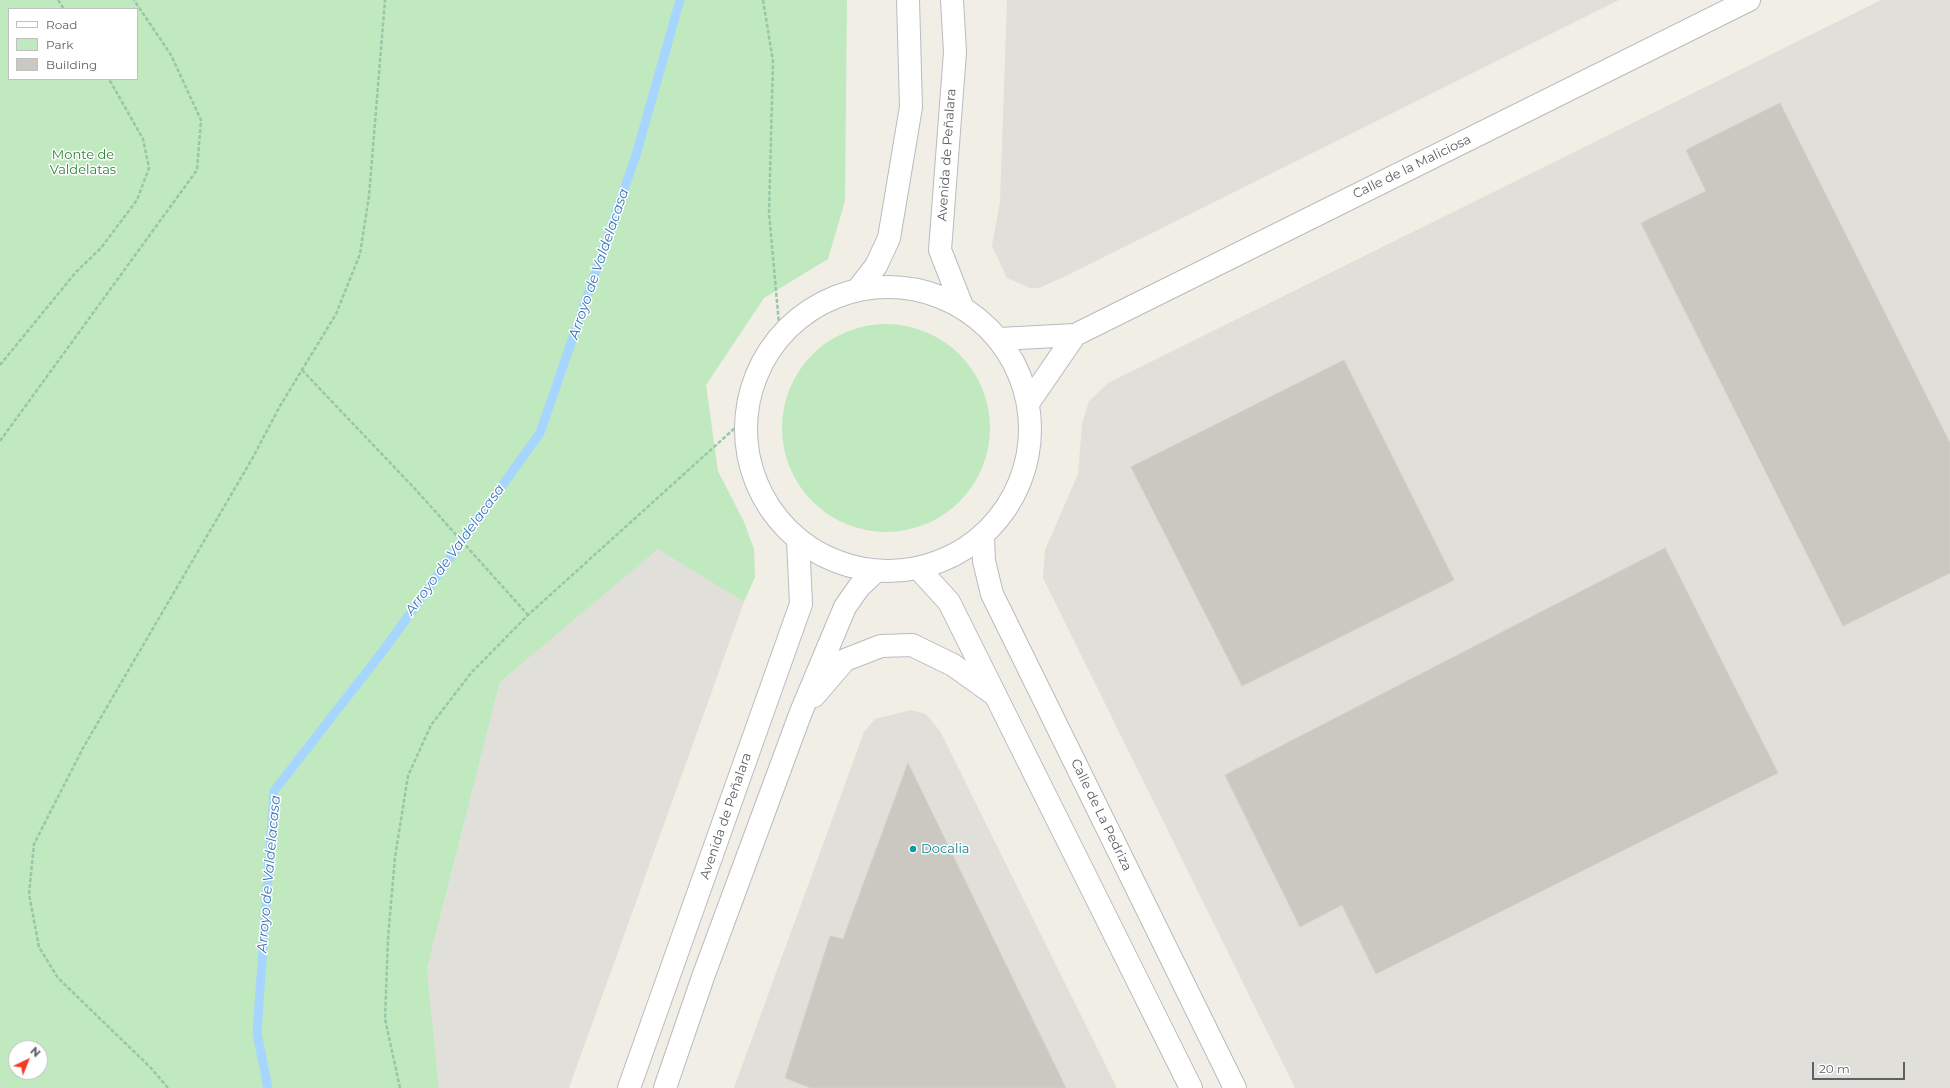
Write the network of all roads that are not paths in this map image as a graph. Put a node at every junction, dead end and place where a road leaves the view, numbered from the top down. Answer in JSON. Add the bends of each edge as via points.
{"nodes":[{"id":1,"x":908,"y":0,"type":"edge"},
{"id":2,"x":952,"y":0,"type":"edge"},
{"id":3,"x":1749,"y":0,"type":"edge"},
{"id":4,"x":858,"y":289,"type":"junction"},
{"id":5,"x":962,"y":306,"type":"junction"},
{"id":6,"x":1075,"y":335,"type":"junction"},
{"id":7,"x":999,"y":339,"type":"junction"},
{"id":8,"x":1029,"y":402,"type":"junction"},
{"id":9,"x":983,"y":537,"type":"junction"},
{"id":10,"x":798,"y":540,"type":"junction"},
{"id":11,"x":919,"y":569,"type":"junction"},
{"id":12,"x":875,"y":572,"type":"junction"},
{"id":13,"x":995,"y":695,"type":"junction"},
{"id":14,"x":801,"y":712,"type":"junction"},
{"id":15,"x":629,"y":1088,"type":"edge"},
{"id":16,"x":665,"y":1088,"type":"edge"},
{"id":17,"x":1190,"y":1088,"type":"edge"},
{"id":18,"x":1235,"y":1088,"type":"edge"}],
"edges":[{"from":1,"to":4,"type":"street","via":[[911,107],[889,238],[876,266]]},
{"from":2,"to":5,"type":"street","name":"Avenida de Peñalara","via":[[954,52],[940,250]]},
{"from":3,"to":6,"type":"street","name":"Calle de la Maliciosa"},
{"from":4,"to":5,"type":"street","via":[[894,286],[929,292]]},
{"from":4,"to":10,"type":"street","via":[[816,306],[780,335],[756,374],[746,418],[749,464],[767,506]]},
{"from":5,"to":7,"type":"street"},
{"from":6,"to":7,"type":"street","name":"Calle de la Maliciosa"},
{"from":6,"to":8,"type":"street","name":"Calle de la Maliciosa"},
{"from":7,"to":8,"type":"street","via":[[1018,368]]},
{"from":8,"to":9,"type":"street","via":[[1030,452],[1014,498]]},
{"from":9,"to":11,"type":"street","via":[[953,558]]},
{"from":9,"to":18,"type":"street","name":"Calle de La Pedriza","via":[[984,561],[992,594]]},
{"from":10,"to":12,"type":"street","via":[[834,562]]},
{"from":10,"to":15,"type":"street","name":"Avenida de Peñalara","via":[[801,604]]},
{"from":11,"to":12,"type":"street"},
{"from":11,"to":13,"type":"street","via":[[949,602]]},
{"from":12,"to":14,"type":"street","via":[[859,587],[845,607]]},
{"from":13,"to":14,"type":"street","via":[[953,665],[912,644],[881,646],[845,660]]},
{"from":13,"to":17,"type":"street"},
{"from":14,"to":16,"type":"street","via":[[703,977]]}]}
